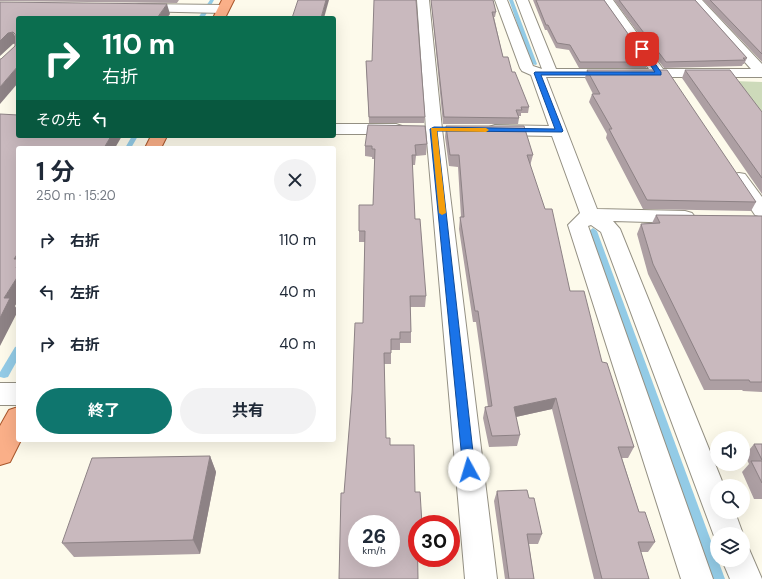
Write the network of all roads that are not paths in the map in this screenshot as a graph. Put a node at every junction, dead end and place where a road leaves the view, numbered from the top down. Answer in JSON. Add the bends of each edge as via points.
{"nodes":[{"id":1,"x":423,"y":0,"type":"edge"},
{"id":2,"x":501,"y":0,"type":"edge"},
{"id":3,"x":522,"y":0,"type":"edge"},
{"id":4,"x":608,"y":0,"type":"edge"},
{"id":5,"x":696,"y":0,"type":"edge"},
{"id":6,"x":130,"y":8,"type":"edge"},
{"id":7,"x":222,"y":9,"type":"edge"},
{"id":8,"x":762,"y":72,"type":"edge"},
{"id":9,"x":544,"y":73,"type":"junction"},
{"id":10,"x":669,"y":78,"type":"junction"},
{"id":11,"x":336,"y":129,"type":"edge"},
{"id":12,"x":428,"y":129,"type":"junction"},
{"id":13,"x":481,"y":130,"type":"edge"},
{"id":14,"x":559,"y":131,"type":"junction"},
{"id":15,"x":731,"y":165,"type":"edge"},
{"id":16,"x":590,"y":215,"type":"junction"},
{"id":17,"x":704,"y":218,"type":"edge"},
{"id":18,"x":755,"y":220,"type":"edge"},
{"id":19,"x":0,"y":394,"type":"edge"},
{"id":20,"x":16,"y":394,"type":"edge"},
{"id":21,"x":16,"y":422,"type":"edge"},
{"id":22,"x":0,"y":453,"type":"edge"},
{"id":23,"x":710,"y":487,"type":"edge"},
{"id":24,"x":741,"y":567,"type":"edge"},
{"id":25,"x":481,"y":579,"type":"edge"},
{"id":26,"x":697,"y":579,"type":"edge"},
{"id":27,"x":746,"y":579,"type":"edge"}],
"edges":[{"from":1,"to":12,"type":"street"},
{"from":2,"to":9,"type":"street","via":[[527,68]]},
{"from":3,"to":9,"type":"street"},
{"from":4,"to":10,"type":"street"},
{"from":5,"to":8,"type":"street"},
{"from":6,"to":7,"type":"street"},
{"from":8,"to":10,"type":"street"},
{"from":9,"to":10,"type":"street"},
{"from":9,"to":14,"type":"street"},
{"from":11,"to":12,"type":"street"},
{"from":12,"to":25,"type":"street"},
{"from":13,"to":14,"type":"street"},
{"from":14,"to":16,"type":"street"},
{"from":15,"to":18,"type":"street"},
{"from":16,"to":17,"type":"street"},
{"from":16,"to":23,"type":"street","via":[[610,228]]},
{"from":16,"to":26,"type":"street","via":[[578,225]]},
{"from":19,"to":20,"type":"street"},
{"from":21,"to":22,"type":"main road"},
{"from":24,"to":27,"type":"street"}]}
